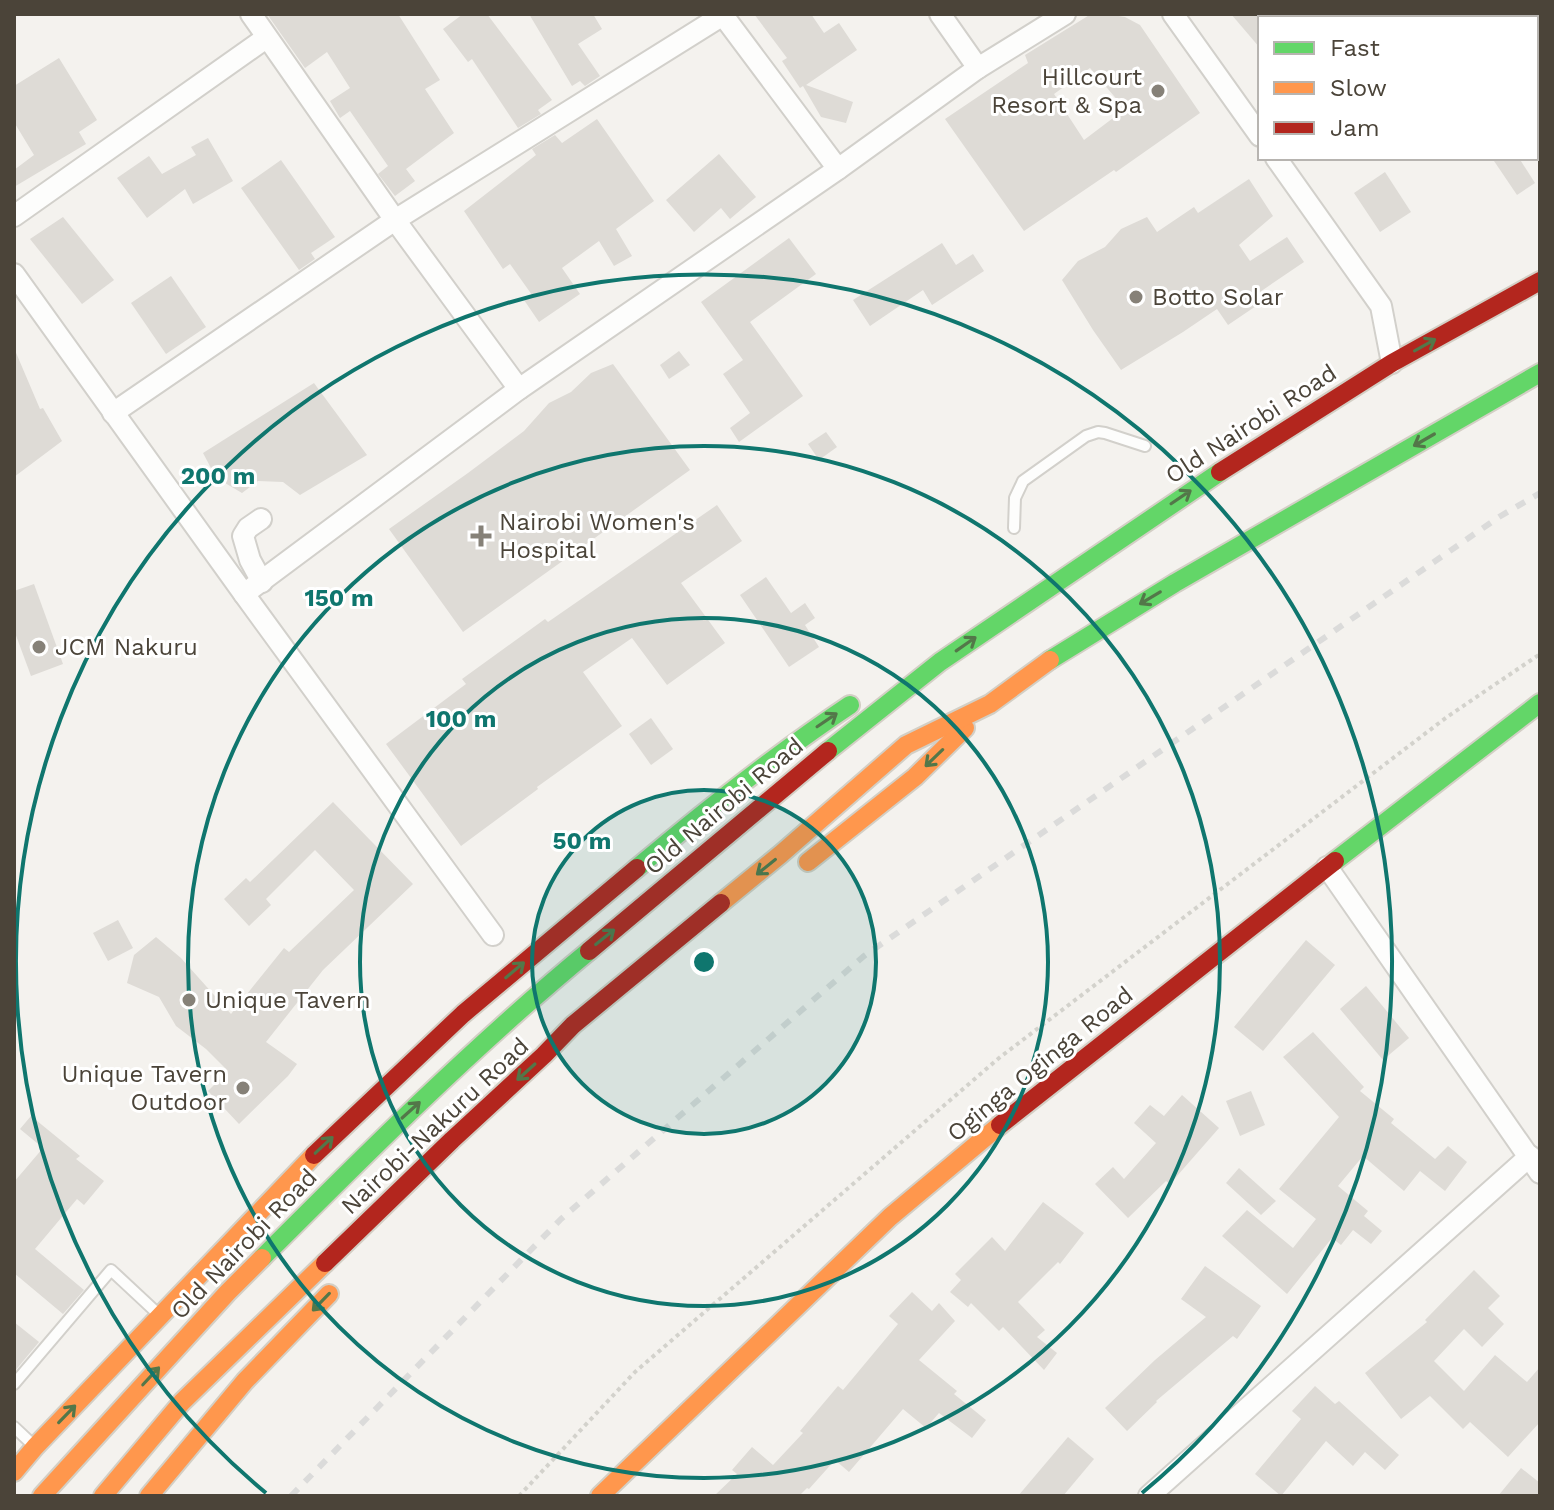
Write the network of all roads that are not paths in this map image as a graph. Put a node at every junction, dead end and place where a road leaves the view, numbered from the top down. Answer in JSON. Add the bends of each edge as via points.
{"nodes":[{"id":1,"x":251,"y":14,"type":"edge"},
{"id":2,"x":940,"y":14,"type":"edge"},
{"id":3,"x":1065,"y":14,"type":"edge"},
{"id":4,"x":1173,"y":14,"type":"edge"},
{"id":5,"x":722,"y":15,"type":"edge"},
{"id":6,"x":266,"y":38,"type":"junction"},
{"id":7,"x":978,"y":68,"type":"junction"},
{"id":8,"x":1258,"y":133,"type":"edge"},
{"id":9,"x":1277,"y":160,"type":"edge"},
{"id":10,"x":838,"y":169,"type":"junction"},
{"id":11,"x":14,"y":216,"type":"edge"},
{"id":12,"x":395,"y":220,"type":"junction"},
{"id":13,"x":14,"y":274,"type":"edge"},
{"id":14,"x":1540,"y":281,"type":"edge"},
{"id":15,"x":1392,"y":363,"type":"junction"},
{"id":16,"x":1540,"y":373,"type":"edge"},
{"id":17,"x":519,"y":389,"type":"junction"},
{"id":18,"x":113,"y":413,"type":"junction"},
{"id":19,"x":1145,"y":446,"type":"dead end"},
{"id":20,"x":261,"y":519,"type":"dead end"},
{"id":21,"x":1014,"y":528,"type":"dead end"},
{"id":22,"x":262,"y":582,"type":"junction"},
{"id":23,"x":244,"y":594,"type":"junction"},
{"id":24,"x":940,"y":662,"type":"junction"},
{"id":25,"x":1540,"y":703,"type":"edge"},
{"id":26,"x":990,"y":704,"type":"junction"},
{"id":27,"x":1327,"y":867,"type":"junction"},
{"id":28,"x":791,"y":876,"type":"dead end"},
{"id":29,"x":493,"y":935,"type":"dead end"},
{"id":30,"x":1535,"y":1165,"type":"edge"},
{"id":31,"x":339,"y":1283,"type":"dead end"},
{"id":32,"x":161,"y":1316,"type":"junction"},
{"id":33,"x":14,"y":1384,"type":"edge"},
{"id":34,"x":14,"y":1427,"type":"edge"},
{"id":35,"x":35,"y":1447,"type":"junction"},
{"id":36,"x":14,"y":1472,"type":"edge"},
{"id":37,"x":42,"y":1496,"type":"edge"},
{"id":38,"x":103,"y":1496,"type":"edge"},
{"id":39,"x":149,"y":1496,"type":"edge"},
{"id":40,"x":600,"y":1496,"type":"edge"},
{"id":41,"x":1149,"y":1496,"type":"edge"}],
"edges":[{"from":1,"to":6,"type":"street"},
{"from":2,"to":7,"type":"street"},
{"from":3,"to":7,"type":"street"},
{"from":4,"to":8,"type":"street"},
{"from":5,"to":10,"type":"street"},
{"from":5,"to":12,"type":"street"},
{"from":6,"to":11,"type":"street"},
{"from":6,"to":12,"type":"street"},
{"from":7,"to":10,"type":"street"},
{"from":9,"to":15,"type":"street","via":[[1381,306]]},
{"from":10,"to":17,"type":"street"},
{"from":12,"to":17,"type":"street"},
{"from":12,"to":18,"type":"street"},
{"from":13,"to":18,"type":"street"},
{"from":15,"to":14,"type":"main road","name":"Old Nairobi Road","one_way":true},
{"from":24,"to":15,"type":"main road","name":"Old Nairobi Road","one_way":true,"via":[[1197,486]]},
{"from":16,"to":26,"type":"main road","one_way":true,"via":[[1175,583],[1059,653]]},
{"from":17,"to":22,"type":"street"},
{"from":18,"to":23,"type":"street"},
{"from":19,"to":21,"type":"lane","via":[[1105,433],[1086,436],[1023,481],[1015,498]]},
{"from":20,"to":22,"type":"street","via":[[243,536]]},
{"from":22,"to":23,"type":"street"},
{"from":23,"to":29,"type":"street"},
{"from":32,"to":24,"type":"main road","one_way":true,"via":[[294,1174],[463,1014],[790,745],[853,702]]},
{"from":37,"to":24,"type":"main road","name":"Old Nairobi Road","one_way":true,"via":[[227,1293],[397,1123],[550,983]]},
{"from":25,"to":27,"type":"main road","name":"Oginga Oginga Road"},
{"from":26,"to":28,"type":"main road","one_way":true,"via":[[915,777]]},
{"from":26,"to":38,"type":"main road","name":"Nairobi-Nakuru Road","one_way":true,"via":[[906,745],[573,1025],[182,1402]]},
{"from":27,"to":30,"type":"street"},
{"from":27,"to":40,"type":"main road","name":"Oginga Oginga Road","via":[[890,1217]]},
{"from":30,"to":41,"type":"street"},
{"from":31,"to":39,"type":"main road","one_way":true,"via":[[245,1381]]},
{"from":32,"to":33,"type":"lane","via":[[111,1270]]},
{"from":35,"to":32,"type":"main road","one_way":true},
{"from":34,"to":35,"type":"lane"},
{"from":35,"to":36,"type":"main road"}]}
